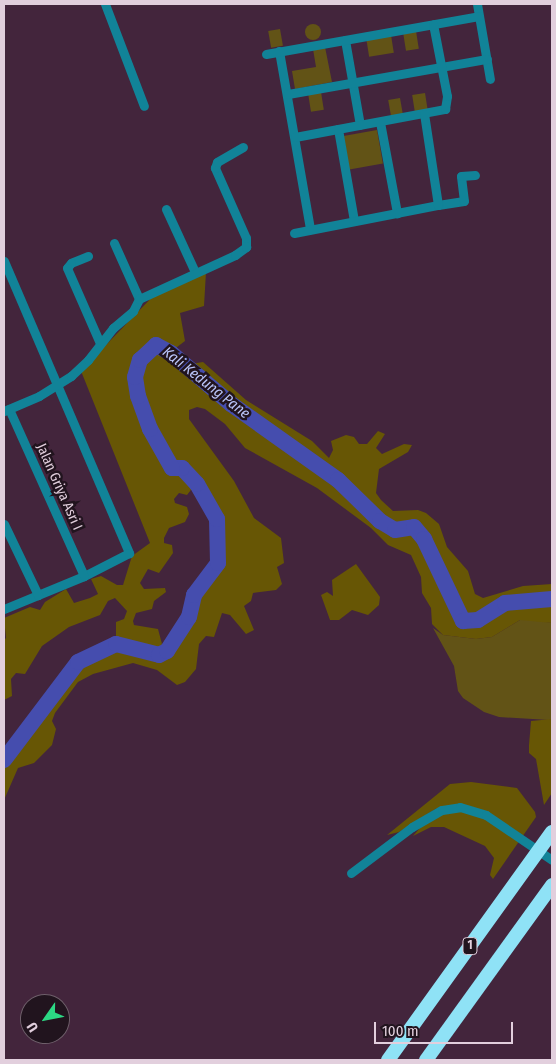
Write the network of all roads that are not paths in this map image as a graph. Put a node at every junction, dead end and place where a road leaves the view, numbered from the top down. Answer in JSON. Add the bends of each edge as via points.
{"nodes":[{"id":1,"x":105,"y":4,"type":"edge"},
{"id":2,"x":477,"y":4,"type":"edge"},
{"id":3,"x":479,"y":16,"type":"junction"},
{"id":4,"x":433,"y":24,"type":"junction"},
{"id":5,"x":345,"y":40,"type":"junction"},
{"id":6,"x":279,"y":52,"type":"junction"},
{"id":7,"x":266,"y":54,"type":"dead end"},
{"id":8,"x":487,"y":59,"type":"junction"},
{"id":9,"x":442,"y":68,"type":"junction"},
{"id":10,"x":490,"y":79,"type":"dead end"},
{"id":11,"x":353,"y":83,"type":"junction"},
{"id":12,"x":288,"y":94,"type":"junction"},
{"id":13,"x":144,"y":106,"type":"dead end"},
{"id":14,"x":424,"y":114,"type":"junction"},
{"id":15,"x":380,"y":122,"type":"junction"},
{"id":16,"x":360,"y":125,"type":"junction"},
{"id":17,"x":338,"y":129,"type":"junction"},
{"id":18,"x":295,"y":137,"type":"junction"},
{"id":19,"x":243,"y":147,"type":"dead end"},
{"id":20,"x":475,"y":174,"type":"dead end"},
{"id":21,"x":438,"y":205,"type":"junction"},
{"id":22,"x":166,"y":209,"type":"dead end"},
{"id":23,"x":397,"y":213,"type":"junction"},
{"id":24,"x":354,"y":221,"type":"junction"},
{"id":25,"x":310,"y":229,"type":"junction"},
{"id":26,"x":294,"y":233,"type":"dead end"},
{"id":27,"x":114,"y":243,"type":"dead end"},
{"id":28,"x":88,"y":256,"type":"dead end"},
{"id":29,"x":4,"y":261,"type":"edge"},
{"id":30,"x":195,"y":272,"type":"junction"},
{"id":31,"x":139,"y":299,"type":"junction"},
{"id":32,"x":100,"y":343,"type":"junction"},
{"id":33,"x":58,"y":386,"type":"junction"},
{"id":34,"x":6,"y":410,"type":"edge"},
{"id":35,"x":4,"y":524,"type":"edge"},
{"id":36,"x":84,"y":576,"type":"junction"},
{"id":37,"x":38,"y":595,"type":"junction"},
{"id":38,"x":4,"y":609,"type":"edge"},
{"id":39,"x":552,"y":832,"type":"edge"},
{"id":40,"x":552,"y":860,"type":"edge"},
{"id":41,"x":351,"y":873,"type":"dead end"},
{"id":42,"x":552,"y":885,"type":"edge"},
{"id":43,"x":388,"y":1060,"type":"edge"},
{"id":44,"x":426,"y":1060,"type":"edge"}],
"edges":[{"from":1,"to":13,"type":"street"},
{"from":2,"to":3,"type":"street"},
{"from":3,"to":4,"type":"street"},
{"from":3,"to":8,"type":"street"},
{"from":4,"to":5,"type":"street"},
{"from":4,"to":9,"type":"street"},
{"from":5,"to":6,"type":"street"},
{"from":5,"to":11,"type":"street"},
{"from":6,"to":7,"type":"street"},
{"from":6,"to":12,"type":"street"},
{"from":8,"to":9,"type":"street"},
{"from":8,"to":10,"type":"street"},
{"from":9,"to":11,"type":"street"},
{"from":9,"to":14,"type":"street","via":[[445,109]]},
{"from":11,"to":12,"type":"street"},
{"from":11,"to":16,"type":"street"},
{"from":12,"to":18,"type":"street"},
{"from":14,"to":15,"type":"street"},
{"from":14,"to":21,"type":"street"},
{"from":15,"to":16,"type":"street"},
{"from":15,"to":23,"type":"street"},
{"from":16,"to":17,"type":"street"},
{"from":17,"to":18,"type":"street"},
{"from":17,"to":24,"type":"street"},
{"from":18,"to":25,"type":"street"},
{"from":19,"to":30,"type":"street","via":[[217,162],[215,168],[246,238],[246,247]]},
{"from":20,"to":21,"type":"street","via":[[461,176],[464,201]]},
{"from":21,"to":23,"type":"street"},
{"from":22,"to":30,"type":"street"},
{"from":23,"to":24,"type":"street"},
{"from":24,"to":25,"type":"street"},
{"from":25,"to":26,"type":"street"},
{"from":27,"to":31,"type":"street"},
{"from":28,"to":32,"type":"street","via":[[71,262],[67,268]]},
{"from":29,"to":33,"type":"street"},
{"from":30,"to":31,"type":"street"},
{"from":31,"to":32,"type":"street","via":[[133,311]]},
{"from":32,"to":33,"type":"street","via":[[88,360]]},
{"from":33,"to":34,"type":"street"},
{"from":33,"to":36,"type":"street","via":[[128,548],[125,557]]},
{"from":34,"to":36,"type":"street","name":"Jalan Griya Asri I"},
{"from":35,"to":37,"type":"street"},
{"from":36,"to":37,"type":"street"},
{"from":37,"to":38,"type":"street"},
{"from":39,"to":43,"type":"highway","number":"1"},
{"from":40,"to":41,"type":"street","via":[[508,829],[468,807],[450,808],[412,827]]},
{"from":42,"to":44,"type":"highway","number":"1"}]}
